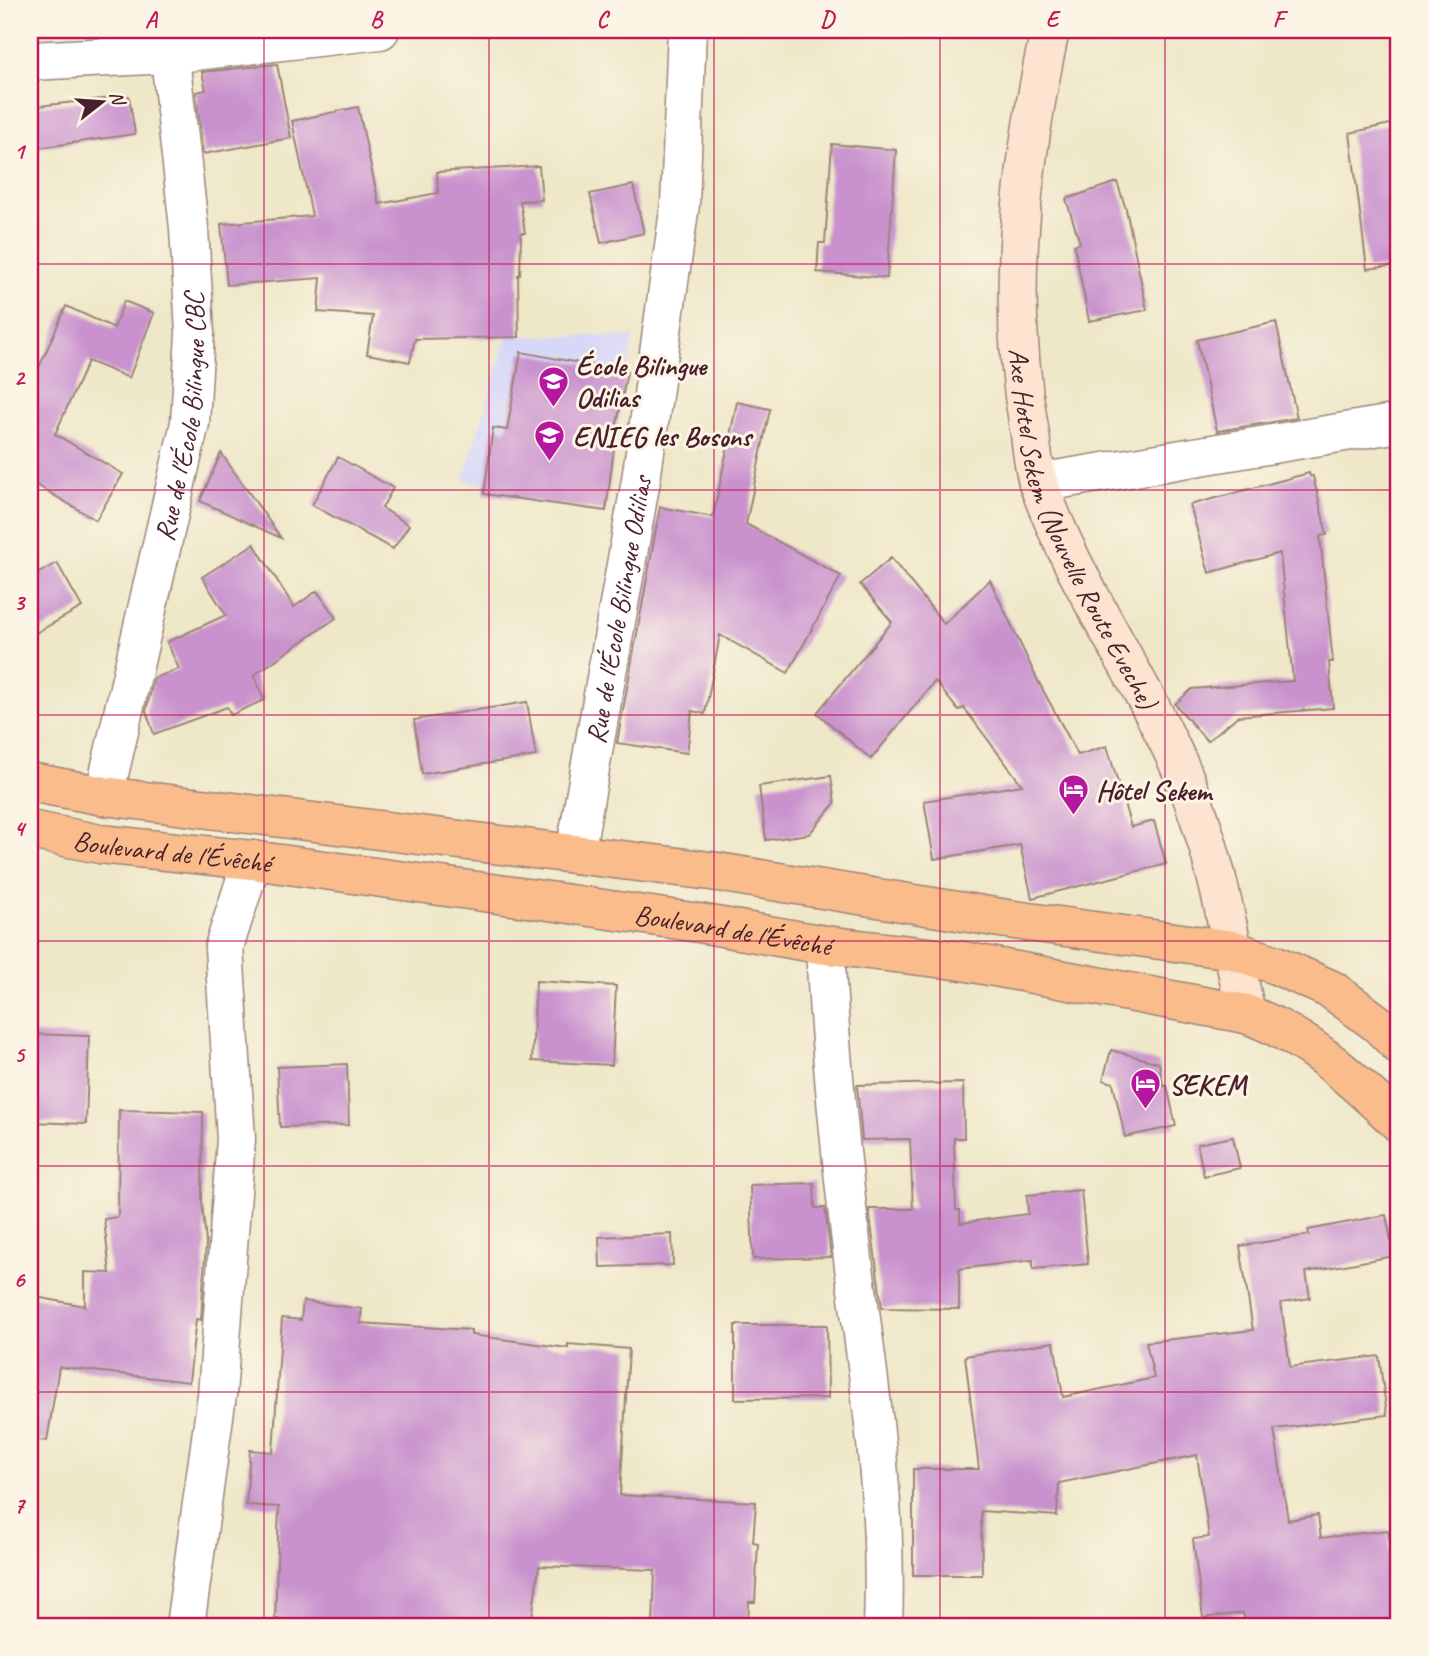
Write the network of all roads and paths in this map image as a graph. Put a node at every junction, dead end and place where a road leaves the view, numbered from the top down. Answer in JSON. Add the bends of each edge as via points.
{"nodes":[{"id":1,"x":380,"y":30,"type":"edge"},
{"id":2,"x":687,"y":30,"type":"edge"},
{"id":3,"x":1050,"y":30,"type":"edge"},
{"id":4,"x":168,"y":42,"type":"edge"},
{"id":5,"x":30,"y":61,"type":"edge"},
{"id":6,"x":1399,"y":423,"type":"edge"},
{"id":7,"x":1038,"y":483,"type":"junction"},
{"id":8,"x":30,"y":782,"type":"edge"},
{"id":9,"x":104,"y":796,"type":"junction"},
{"id":10,"x":30,"y":830,"type":"edge"},
{"id":11,"x":575,"y":854,"type":"junction"},
{"id":12,"x":252,"y":860,"type":"junction"},
{"id":13,"x":825,"y":945,"type":"junction"},
{"id":14,"x":1233,"y":950,"type":"junction"},
{"id":15,"x":1246,"y":1014,"type":"junction"},
{"id":16,"x":1399,"y":1045,"type":"edge"},
{"id":17,"x":1399,"y":1123,"type":"edge"},
{"id":18,"x":185,"y":1626,"type":"edge"},
{"id":19,"x":883,"y":1626,"type":"edge"}],
"edges":[{"from":1,"to":4,"type":"street"},
{"from":2,"to":11,"type":"street","name":"Rue de l'École Bilingue Odilias","via":[[680,204],[638,493]]},
{"from":3,"to":7,"type":"street","name":"Axe Hotel Sekem (Nouvelle Route Eveche)","via":[[1034,103],[1016,295],[1022,390]]},
{"from":4,"to":5,"type":"street"},
{"from":4,"to":9,"type":"street","name":"Rue de l'École Bilingue CBC","via":[[189,228],[194,320],[190,423]]},
{"from":6,"to":7,"type":"street"},
{"from":7,"to":14,"type":"street","name":"Axe Hotel Sekem (Nouvelle Route Eveche)","via":[[1067,550],[1183,775],[1213,861]]},
{"from":8,"to":9,"type":"main road","name":"Boulevard de l'Évêché"},
{"from":9,"to":11,"type":"main road","name":"Boulevard de l'Évêché"},
{"from":10,"to":12,"type":"main road","name":"Boulevard de l'Évêché","via":[[100,844]]},
{"from":11,"to":14,"type":"main road","name":"Boulevard de l'Évêché"},
{"from":12,"to":13,"type":"main road","name":"Boulevard de l'Évêché"},
{"from":12,"to":18,"type":"street","via":[[224,947],[236,1139],[217,1395]]},
{"from":13,"to":15,"type":"main road","name":"Boulevard de l'Évêché","via":[[963,961]]},
{"from":13,"to":19,"type":"street","via":[[830,1048],[883,1521]]},
{"from":14,"to":15,"type":"street","name":"Axe Hotel Sekem (Nouvelle Route Eveche)"},
{"from":14,"to":16,"type":"main road","name":"Boulevard de l'Évêché","via":[[1332,990]]},
{"from":15,"to":17,"type":"main road","name":"Boulevard de l'Évêché","via":[[1317,1049]]}]}
